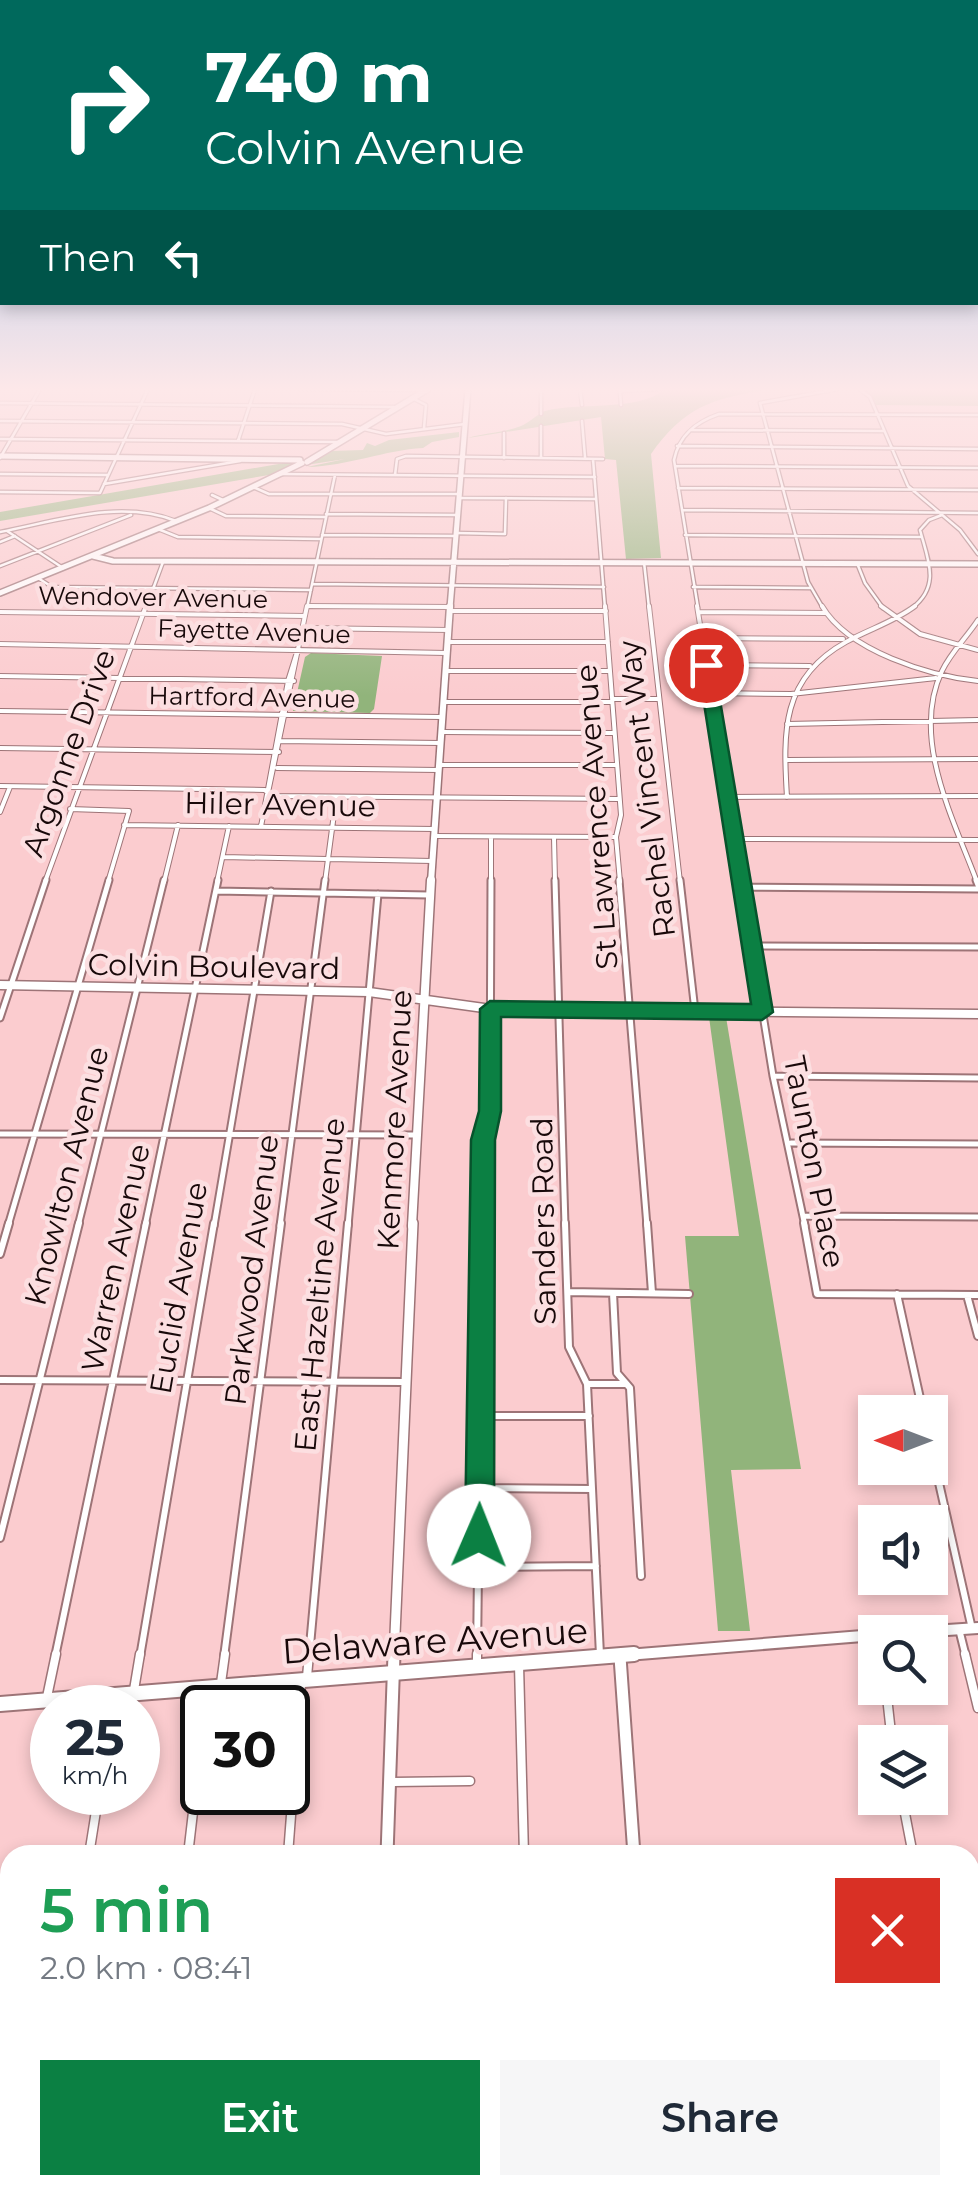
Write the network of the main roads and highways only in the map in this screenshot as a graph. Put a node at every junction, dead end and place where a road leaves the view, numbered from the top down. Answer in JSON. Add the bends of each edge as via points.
{"nodes":[{"id":1,"x":858,"y":1636,"type":"edge"},
{"id":2,"x":392,"y":1675,"type":"joint"},
{"id":3,"x":244,"y":1685,"type":"edge"},
{"id":4,"x":30,"y":1701,"type":"edge"},
{"id":5,"x":0,"y":1704,"type":"edge"}],
"edges":[{"from":1,"to":2,"type":"main road","name":"Delaware Avenue"},
{"from":2,"to":3,"type":"main road","name":"Delaware Avenue"},
{"from":4,"to":5,"type":"main road","name":"Delaware Avenue"}]}
